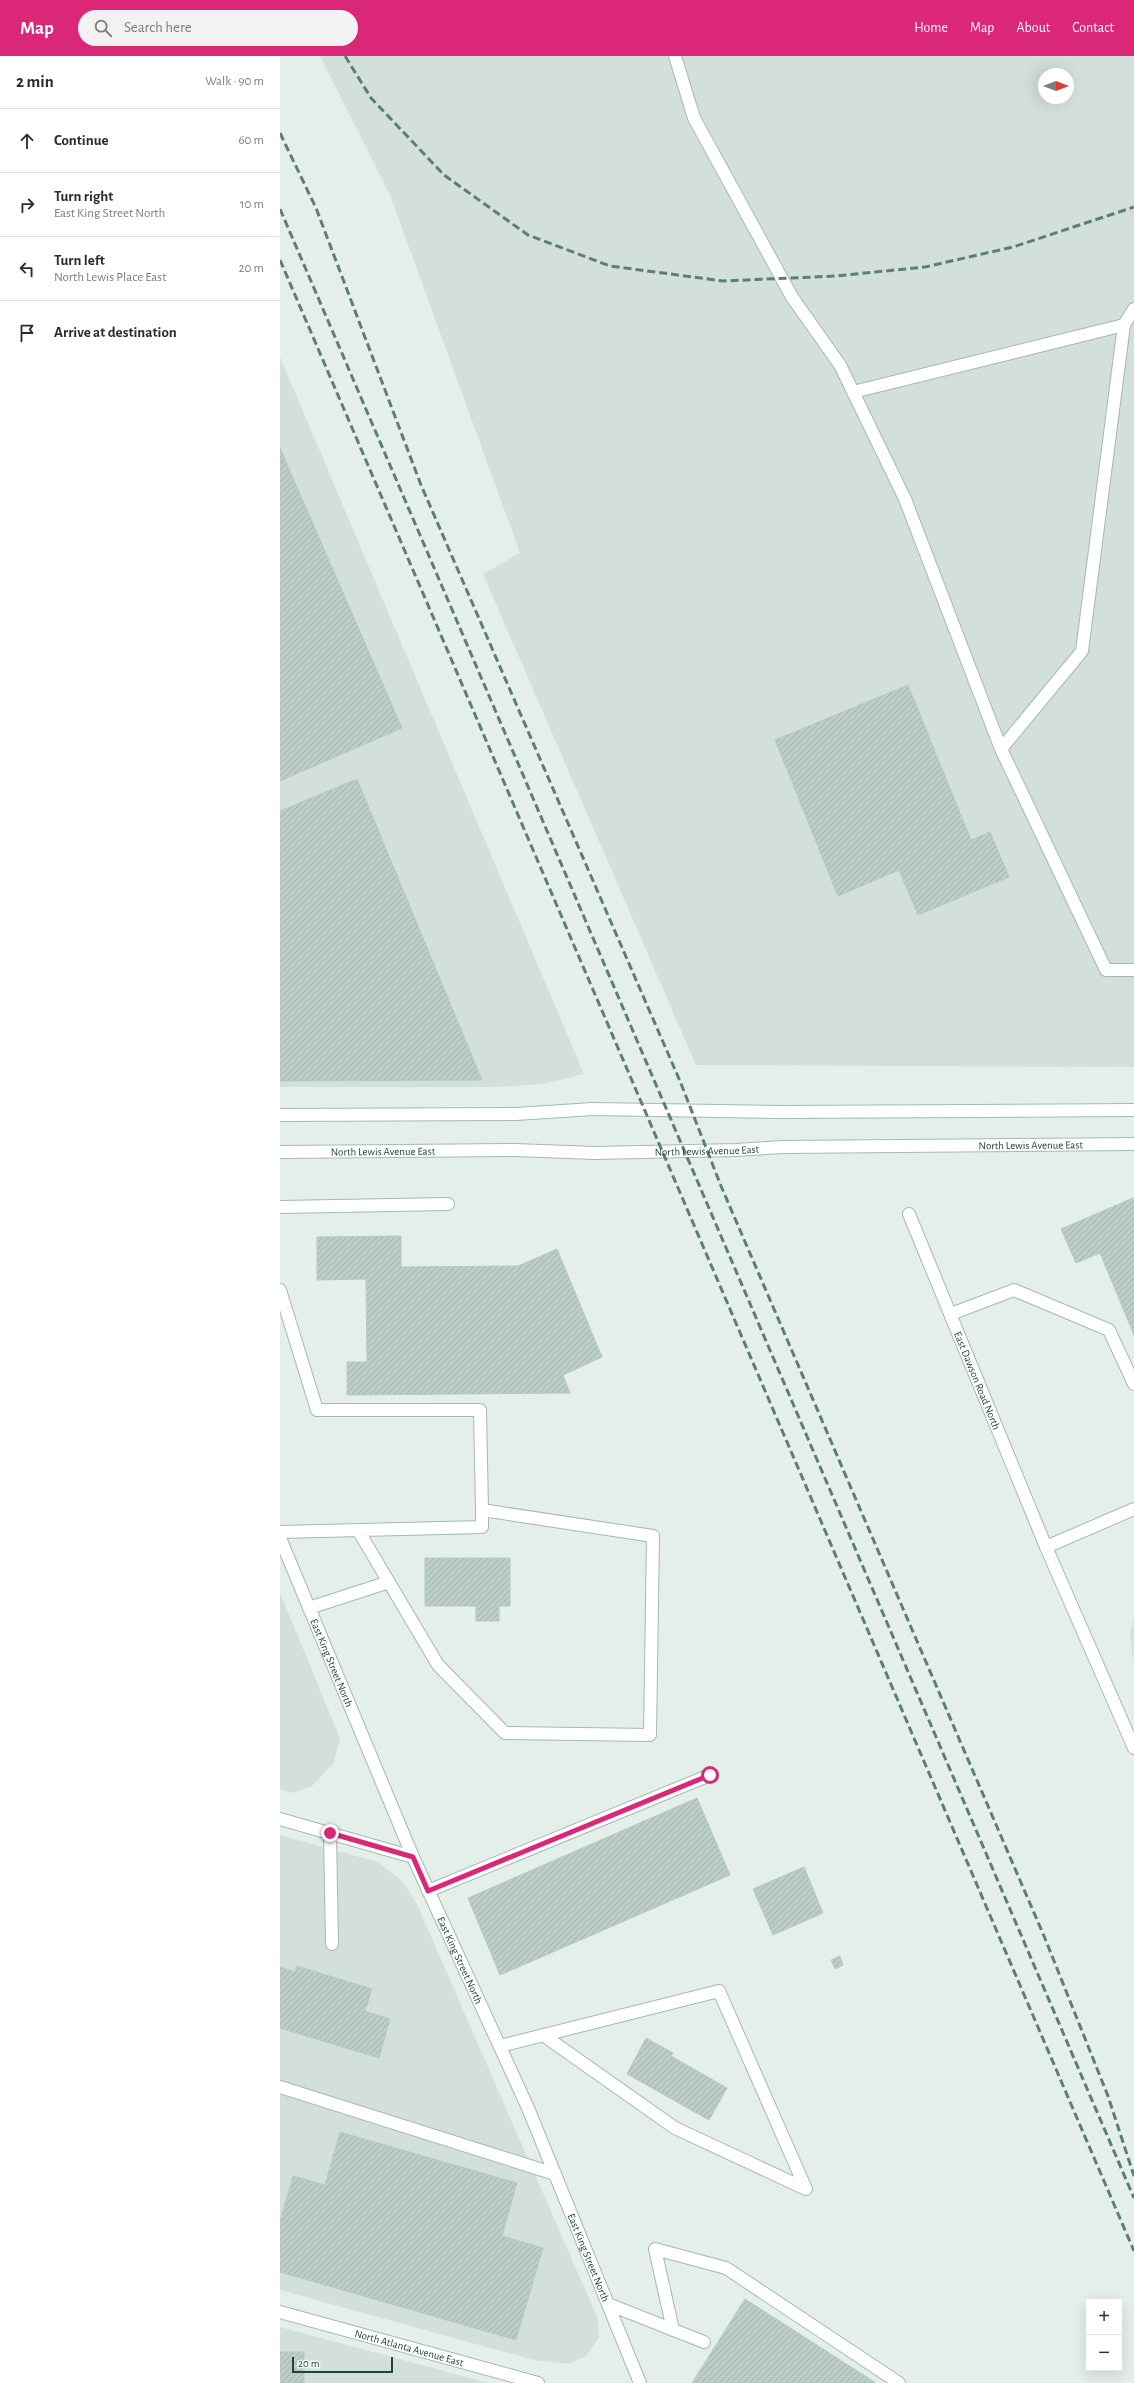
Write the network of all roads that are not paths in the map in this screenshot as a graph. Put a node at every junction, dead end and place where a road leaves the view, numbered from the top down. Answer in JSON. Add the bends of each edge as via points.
{"nodes":[{"id":1,"x":675,"y":56,"type":"edge"},
{"id":2,"x":1134,"y":309,"type":"edge"},
{"id":3,"x":1124,"y":324,"type":"junction"},
{"id":4,"x":853,"y":392,"type":"junction"},
{"id":5,"x":1001,"y":750,"type":"junction"},
{"id":6,"x":1134,"y":970,"type":"edge"},
{"id":7,"x":1134,"y":1110,"type":"edge"},
{"id":8,"x":280,"y":1115,"type":"edge"},
{"id":9,"x":1134,"y":1144,"type":"edge"},
{"id":10,"x":280,"y":1152,"type":"edge"},
{"id":11,"x":448,"y":1204,"type":"dead end"},
{"id":12,"x":280,"y":1207,"type":"edge"},
{"id":13,"x":909,"y":1214,"type":"dead end"},
{"id":14,"x":280,"y":1290,"type":"edge"},
{"id":15,"x":951,"y":1314,"type":"junction"},
{"id":16,"x":1134,"y":1384,"type":"edge"},
{"id":17,"x":1134,"y":1509,"type":"edge"},
{"id":18,"x":482,"y":1510,"type":"junction"},
{"id":19,"x":358,"y":1530,"type":"junction"},
{"id":20,"x":280,"y":1532,"type":"edge"},
{"id":21,"x":280,"y":1538,"type":"edge"},
{"id":22,"x":1046,"y":1547,"type":"junction"},
{"id":23,"x":389,"y":1582,"type":"junction"},
{"id":24,"x":309,"y":1608,"type":"junction"},
{"id":25,"x":1134,"y":1748,"type":"edge"},
{"id":26,"x":710,"y":1775,"type":"dead end"},
{"id":27,"x":280,"y":1819,"type":"edge"},
{"id":28,"x":330,"y":1833,"type":"junction"},
{"id":29,"x":413,"y":1857,"type":"junction"},
{"id":30,"x":428,"y":1891,"type":"junction"},
{"id":31,"x":332,"y":1944,"type":"dead end"},
{"id":32,"x":543,"y":2035,"type":"junction"},
{"id":33,"x":500,"y":2046,"type":"junction"},
{"id":34,"x":280,"y":2086,"type":"edge"},
{"id":35,"x":555,"y":2174,"type":"junction"},
{"id":36,"x":608,"y":2304,"type":"junction"},
{"id":37,"x":280,"y":2312,"type":"edge"},
{"id":38,"x":673,"y":2330,"type":"junction"},
{"id":39,"x":704,"y":2342,"type":"dead end"},
{"id":40,"x":538,"y":2383,"type":"edge"},
{"id":41,"x":640,"y":2383,"type":"edge"},
{"id":42,"x":899,"y":2383,"type":"edge"}],
"edges":[{"from":1,"to":4,"type":"street","via":[[694,118],[792,297],[840,365]]},
{"from":2,"to":3,"type":"street"},
{"from":3,"to":4,"type":"street"},
{"from":3,"to":5,"type":"street","via":[[1082,651]]},
{"from":4,"to":5,"type":"street","via":[[905,499]]},
{"from":5,"to":6,"type":"street","via":[[1106,970]]},
{"from":7,"to":8,"type":"street","via":[[784,1112],[594,1109],[516,1114]]},
{"from":9,"to":10,"type":"street","name":"North Lewis Avenue East","via":[[782,1147],[595,1152]]},
{"from":11,"to":12,"type":"street"},
{"from":13,"to":15,"type":"street","name":"East Dawson Road North"},
{"from":14,"to":18,"type":"street","via":[[317,1410],[480,1410]]},
{"from":15,"to":16,"type":"street","via":[[1014,1290],[1109,1330]]},
{"from":15,"to":22,"type":"street","name":"East Dawson Road North"},
{"from":17,"to":22,"type":"street"},
{"from":18,"to":19,"type":"street","via":[[482,1527]]},
{"from":18,"to":23,"type":"street","via":[[652,1536],[650,1735],[505,1733],[438,1665]]},
{"from":19,"to":20,"type":"street"},
{"from":19,"to":23,"type":"street"},
{"from":21,"to":24,"type":"street","name":"East King Street North"},
{"from":22,"to":25,"type":"street","name":"East Dawson Road North"},
{"from":23,"to":24,"type":"street"},
{"from":24,"to":29,"type":"street","name":"East King Street North"},
{"from":26,"to":30,"type":"street"},
{"from":27,"to":28,"type":"street"},
{"from":28,"to":29,"type":"street"},
{"from":28,"to":31,"type":"street"},
{"from":29,"to":30,"type":"street","name":"East King Street North"},
{"from":30,"to":33,"type":"street","name":"East King Street North"},
{"from":32,"to":32,"type":"street","via":[[675,2128],[806,2189],[719,1991]]},
{"from":32,"to":33,"type":"street"},
{"from":33,"to":35,"type":"street","name":"East King Street North"},
{"from":34,"to":35,"type":"street"},
{"from":35,"to":36,"type":"street","name":"East King Street North"},
{"from":36,"to":38,"type":"street"},
{"from":36,"to":41,"type":"street","name":"East King Street North"},
{"from":37,"to":40,"type":"street","name":"North Atlanta Avenue East"},
{"from":38,"to":39,"type":"street"},
{"from":38,"to":42,"type":"street","via":[[655,2250],[726,2268]]}]}
